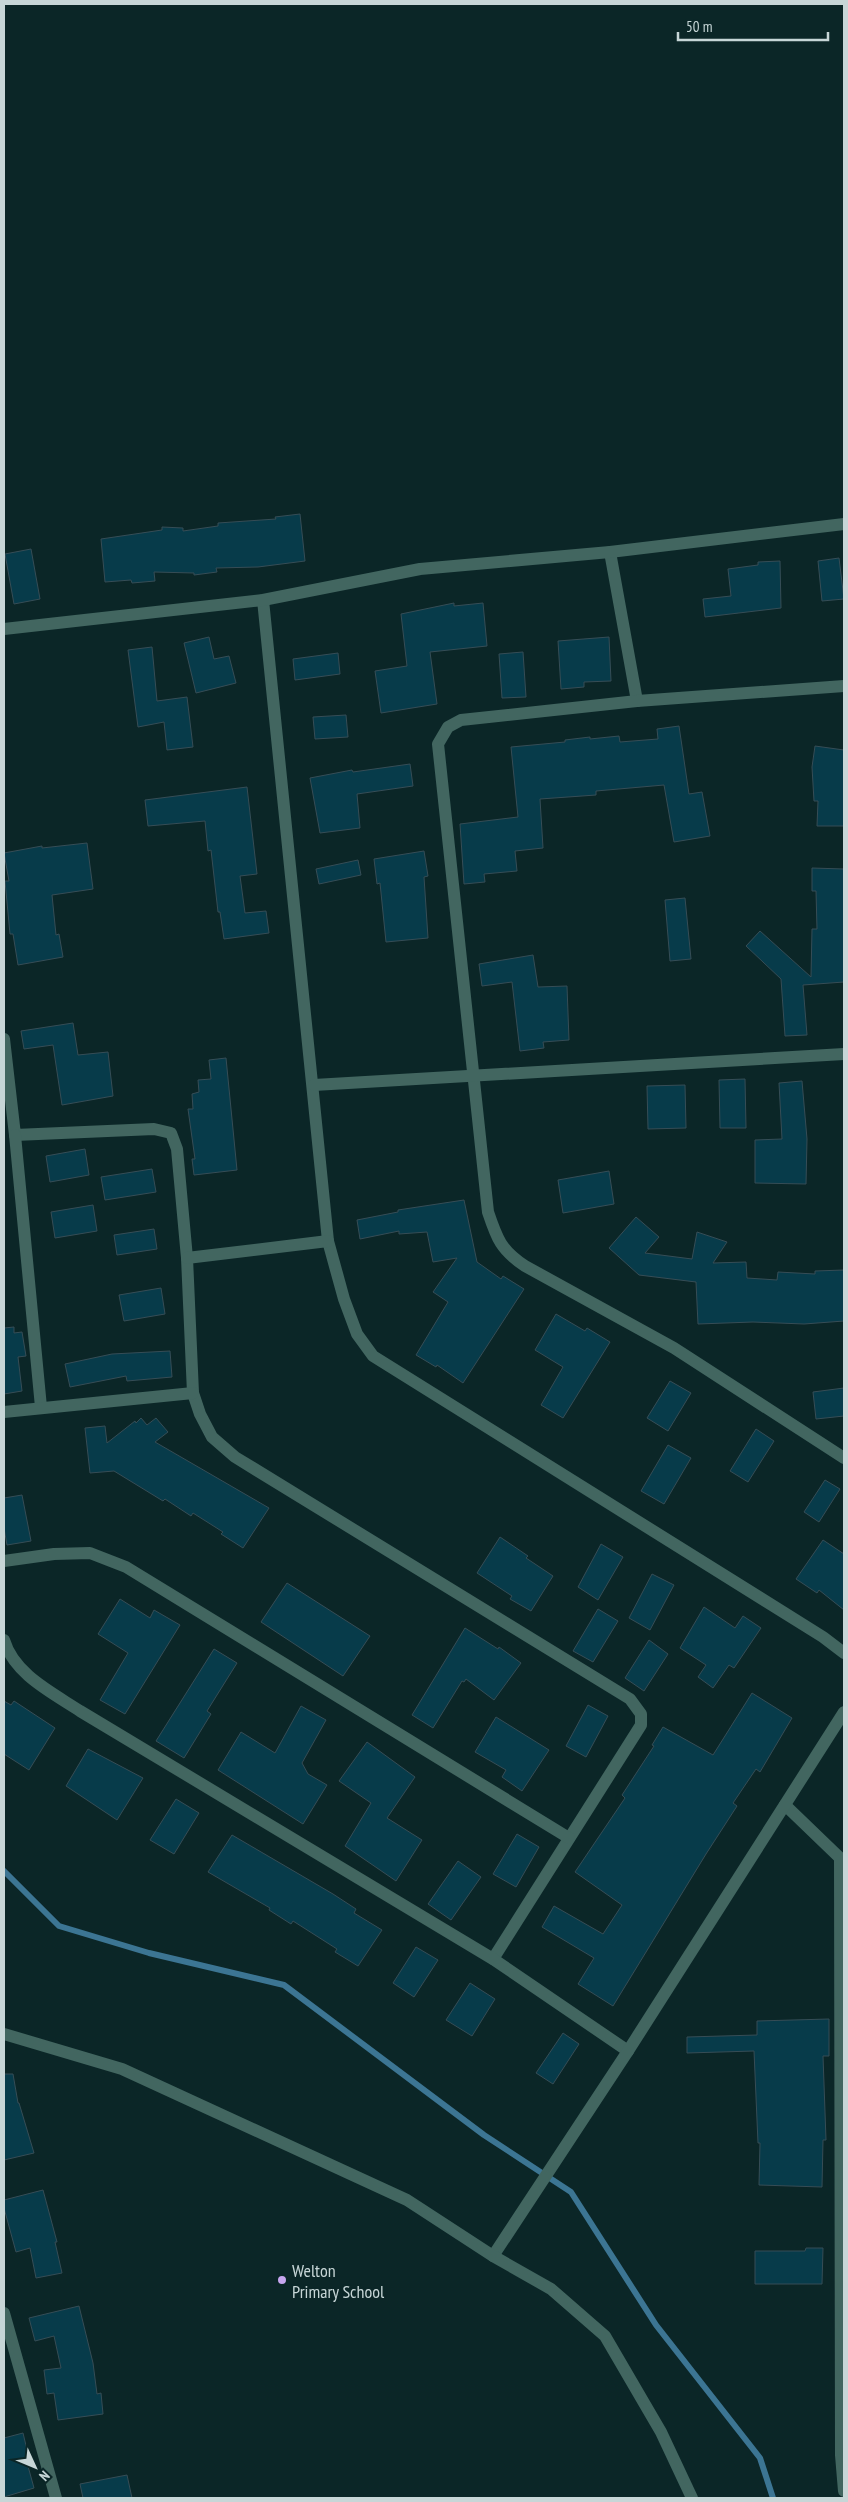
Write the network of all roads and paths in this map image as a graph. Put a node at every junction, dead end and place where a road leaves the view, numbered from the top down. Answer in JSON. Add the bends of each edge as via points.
{"nodes":[{"id":1,"x":844,"y":524,"type":"edge"},
{"id":2,"x":610,"y":552,"type":"junction"},
{"id":3,"x":263,"y":600,"type":"junction"},
{"id":4,"x":4,"y":629,"type":"edge"},
{"id":5,"x":844,"y":686,"type":"edge"},
{"id":6,"x":637,"y":701,"type":"junction"},
{"id":7,"x":4,"y":1039,"type":"edge"},
{"id":8,"x":844,"y":1054,"type":"edge"},
{"id":9,"x":473,"y":1074,"type":"junction"},
{"id":10,"x":314,"y":1085,"type":"junction"},
{"id":11,"x":15,"y":1135,"type":"junction"},
{"id":12,"x":328,"y":1241,"type":"junction"},
{"id":13,"x":187,"y":1258,"type":"junction"},
{"id":14,"x":193,"y":1393,"type":"junction"},
{"id":15,"x":41,"y":1407,"type":"junction"},
{"id":16,"x":4,"y":1412,"type":"edge"},
{"id":17,"x":844,"y":1458,"type":"edge"},
{"id":18,"x":4,"y":1562,"type":"edge"},
{"id":19,"x":4,"y":1640,"type":"edge"},
{"id":20,"x":844,"y":1654,"type":"edge"},
{"id":21,"x":844,"y":1712,"type":"edge"},
{"id":22,"x":785,"y":1805,"type":"junction"},
{"id":23,"x":569,"y":1838,"type":"junction"},
{"id":24,"x":493,"y":1959,"type":"junction"},
{"id":25,"x":4,"y":2034,"type":"edge"},
{"id":26,"x":628,"y":2051,"type":"junction"},
{"id":27,"x":493,"y":2256,"type":"junction"},
{"id":28,"x":4,"y":2313,"type":"edge"},
{"id":29,"x":844,"y":2491,"type":"edge"},
{"id":30,"x":56,"y":2498,"type":"edge"},
{"id":31,"x":692,"y":2498,"type":"edge"}],
"edges":[{"from":1,"to":2,"type":"street"},
{"from":2,"to":3,"type":"street","via":[[420,569]]},
{"from":2,"to":6,"type":"street"},
{"from":3,"to":4,"type":"street"},
{"from":3,"to":10,"type":"street"},
{"from":5,"to":6,"type":"street"},
{"from":6,"to":9,"type":"street","via":[[461,720],[448,727],[438,744]]},
{"from":7,"to":11,"type":"street"},
{"from":8,"to":9,"type":"street"},
{"from":9,"to":10,"type":"street"},
{"from":9,"to":17,"type":"street","via":[[488,1212],[497,1239],[507,1254],[674,1348]]},
{"from":10,"to":12,"type":"street"},
{"from":11,"to":13,"type":"street","via":[[154,1129],[171,1133],[177,1149]]},
{"from":11,"to":15,"type":"street"},
{"from":12,"to":13,"type":"street"},
{"from":12,"to":20,"type":"street","via":[[357,1334],[374,1356],[823,1637]]},
{"from":13,"to":14,"type":"street"},
{"from":14,"to":15,"type":"street"},
{"from":14,"to":23,"type":"street","via":[[212,1437],[235,1457],[630,1699],[641,1714],[641,1724]]},
{"from":15,"to":16,"type":"street"},
{"from":18,"to":23,"type":"street","via":[[54,1554],[90,1553],[126,1566]]},
{"from":19,"to":24,"type":"street","via":[[8,1653],[33,1680],[80,1711]]},
{"from":21,"to":22,"type":"street"},
{"from":22,"to":26,"type":"street"},
{"from":22,"to":29,"type":"street","via":[[840,1858],[841,2445]]},
{"from":23,"to":24,"type":"street"},
{"from":24,"to":26,"type":"street"},
{"from":25,"to":27,"type":"street","via":[[131,2073],[407,2200]]},
{"from":26,"to":27,"type":"street"},
{"from":27,"to":31,"type":"street","via":[[551,2289],[605,2336],[661,2432]]},
{"from":28,"to":30,"type":"street"}]}
